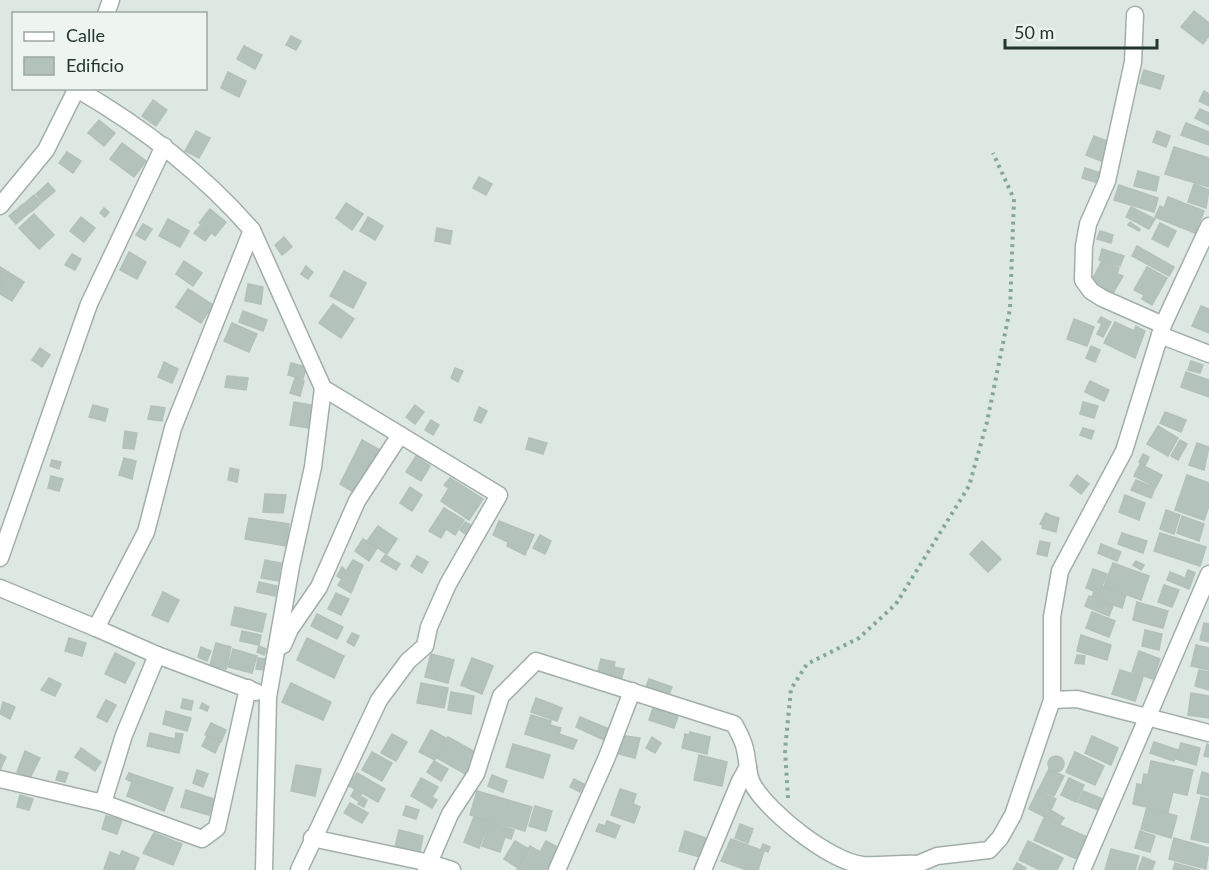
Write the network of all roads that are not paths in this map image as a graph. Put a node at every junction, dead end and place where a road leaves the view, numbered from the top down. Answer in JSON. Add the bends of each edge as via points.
{"nodes":[{"id":1,"x":1135,"y":15,"type":"dead end"},
{"id":2,"x":76,"y":90,"type":"edge"},
{"id":3,"x":79,"y":90,"type":"edge"},
{"id":4,"x":164,"y":146,"type":"junction"},
{"id":5,"x":0,"y":206,"type":"edge"},
{"id":6,"x":1209,"y":226,"type":"edge"},
{"id":7,"x":252,"y":230,"type":"junction"},
{"id":8,"x":1161,"y":330,"type":"junction"},
{"id":9,"x":1209,"y":354,"type":"edge"},
{"id":10,"x":323,"y":388,"type":"junction"},
{"id":11,"x":400,"y":435,"type":"junction"},
{"id":12,"x":0,"y":558,"type":"edge"},
{"id":13,"x":1209,"y":574,"type":"edge"},
{"id":14,"x":1,"y":591,"type":"edge"},
{"id":15,"x":96,"y":628,"type":"junction"},
{"id":16,"x":157,"y":655,"type":"junction"},
{"id":17,"x":272,"y":668,"type":"junction"},
{"id":18,"x":248,"y":688,"type":"junction"},
{"id":19,"x":632,"y":692,"type":"junction"},
{"id":20,"x":268,"y":697,"type":"junction"},
{"id":21,"x":1052,"y":700,"type":"junction"},
{"id":22,"x":1148,"y":716,"type":"junction"},
{"id":23,"x":1209,"y":733,"type":"edge"},
{"id":24,"x":748,"y":767,"type":"junction"},
{"id":25,"x":0,"y":779,"type":"edge"},
{"id":26,"x":103,"y":803,"type":"junction"},
{"id":27,"x":312,"y":838,"type":"junction"},
{"id":28,"x":428,"y":866,"type":"edge"},
{"id":29,"x":917,"y":867,"type":"edge"},
{"id":30,"x":264,"y":870,"type":"edge"},
{"id":31,"x":299,"y":870,"type":"edge"},
{"id":32,"x":452,"y":870,"type":"edge"},
{"id":33,"x":557,"y":870,"type":"edge"},
{"id":34,"x":704,"y":870,"type":"edge"},
{"id":35,"x":1082,"y":870,"type":"edge"}],
"edges":[{"from":1,"to":8,"type":"street","via":[[1133,62],[1107,181],[1088,224],[1083,280],[1090,291]]},
{"from":2,"to":5,"type":"street","via":[[46,150]]},
{"from":3,"to":4,"type":"street"},
{"from":4,"to":7,"type":"street"},
{"from":4,"to":12,"type":"street","via":[[89,304]]},
{"from":6,"to":8,"type":"street"},
{"from":7,"to":10,"type":"street"},
{"from":7,"to":15,"type":"street","via":[[173,428],[146,532]]},
{"from":8,"to":9,"type":"street"},
{"from":8,"to":21,"type":"street","via":[[1124,451],[1060,571],[1052,616]]},
{"from":10,"to":11,"type":"street"},
{"from":10,"to":17,"type":"street","via":[[313,467]]},
{"from":11,"to":17,"type":"street","via":[[357,501],[319,588],[290,629]]},
{"from":11,"to":27,"type":"street","via":[[499,495],[448,584],[425,646],[408,661],[379,700]]},
{"from":13,"to":22,"type":"street"},
{"from":14,"to":15,"type":"street"},
{"from":15,"to":16,"type":"street"},
{"from":16,"to":18,"type":"street"},
{"from":16,"to":26,"type":"street","via":[[124,735]]},
{"from":17,"to":20,"type":"street"},
{"from":18,"to":20,"type":"street"},
{"from":18,"to":26,"type":"street","via":[[217,828],[202,839]]},
{"from":19,"to":24,"type":"street","via":[[734,724],[743,741]]},
{"from":19,"to":28,"type":"street","via":[[542,662],[530,663],[501,696],[476,774],[450,814]]},
{"from":19,"to":33,"type":"street"},
{"from":20,"to":30,"type":"street"},
{"from":21,"to":22,"type":"street","via":[[1077,699]]},
{"from":21,"to":29,"type":"street","via":[[1013,815],[1000,838],[989,850],[937,856]]},
{"from":22,"to":23,"type":"street"},
{"from":22,"to":35,"type":"street"},
{"from":24,"to":29,"type":"street","via":[[752,783],[773,810],[836,857],[862,865]]},
{"from":24,"to":34,"type":"street"},
{"from":25,"to":26,"type":"street"},
{"from":27,"to":28,"type":"street"},
{"from":27,"to":31,"type":"street"},
{"from":28,"to":32,"type":"street"}]}
